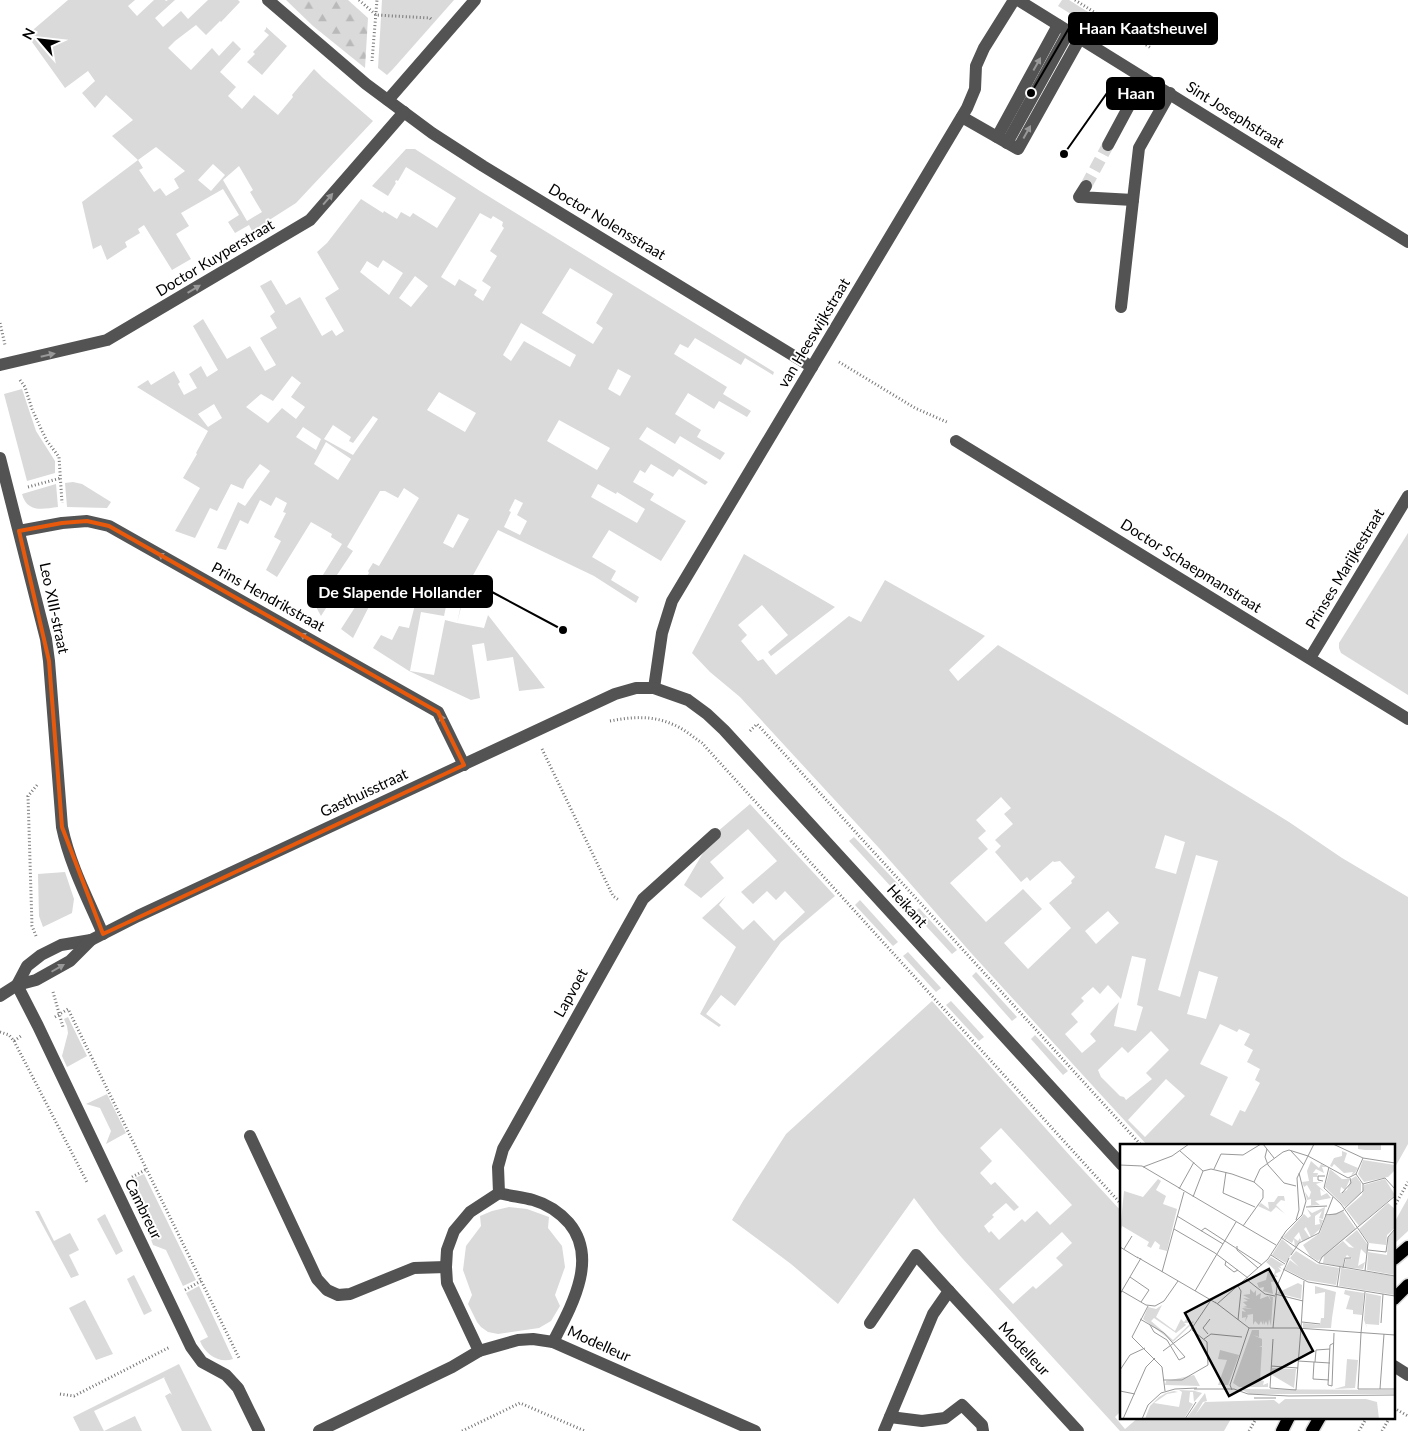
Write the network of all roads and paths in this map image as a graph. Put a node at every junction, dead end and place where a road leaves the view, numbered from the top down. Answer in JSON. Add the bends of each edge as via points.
{"nodes":[{"id":1,"x":268,"y":0,"type":"edge"},
{"id":2,"x":359,"y":0,"type":"edge"},
{"id":3,"x":377,"y":0,"type":"edge"},
{"id":4,"x":475,"y":0,"type":"edge"},
{"id":5,"x":1016,"y":0,"type":"edge"},
{"id":6,"x":1075,"y":0,"type":"edge"},
{"id":7,"x":376,"y":15,"type":"junction"},
{"id":8,"x":1069,"y":31,"type":"junction"},
{"id":9,"x":446,"y":33,"type":"junction"},
{"id":10,"x":1151,"y":48,"type":"dead end"},
{"id":11,"x":1144,"y":78,"type":"junction"},
{"id":12,"x":369,"y":87,"type":"junction"},
{"id":13,"x":1170,"y":93,"type":"junction"},
{"id":14,"x":388,"y":100,"type":"junction"},
{"id":15,"x":404,"y":112,"type":"junction"},
{"id":16,"x":962,"y":117,"type":"junction"},
{"id":17,"x":1002,"y":140,"type":"junction"},
{"id":18,"x":1111,"y":140,"type":"tunnel mouth"},
{"id":19,"x":1086,"y":186,"type":"dead end"},
{"id":20,"x":1133,"y":200,"type":"junction"},
{"id":21,"x":1408,"y":242,"type":"edge"},
{"id":22,"x":1121,"y":307,"type":"dead end"},
{"id":23,"x":0,"y":324,"type":"edge"},
{"id":24,"x":822,"y":351,"type":"junction"},
{"id":25,"x":5,"y":364,"type":"edge"},
{"id":26,"x":812,"y":367,"type":"junction"},
{"id":27,"x":956,"y":441,"type":"joint"},
{"id":28,"x":0,"y":458,"type":"edge"},
{"id":29,"x":61,"y":478,"type":"junction"},
{"id":30,"x":8,"y":492,"type":"junction"},
{"id":31,"x":1408,"y":496,"type":"edge"},
{"id":32,"x":62,"y":523,"type":"junction"},
{"id":33,"x":19,"y":531,"type":"junction"},
{"id":34,"x":1310,"y":658,"type":"junction"},
{"id":35,"x":654,"y":688,"type":"junction"},
{"id":36,"x":1408,"y":719,"type":"edge"},
{"id":37,"x":607,"y":722,"type":"dead end"},
{"id":38,"x":534,"y":732,"type":"junction"},
{"id":39,"x":736,"y":743,"type":"junction"},
{"id":40,"x":551,"y":747,"type":"dead end"},
{"id":41,"x":543,"y":751,"type":"junction"},
{"id":42,"x":718,"y":760,"type":"junction"},
{"id":43,"x":464,"y":765,"type":"junction"},
{"id":44,"x":58,"y":768,"type":"junction"},
{"id":45,"x":715,"y":834,"type":"dead end"},
{"id":46,"x":636,"y":910,"type":"junction"},
{"id":47,"x":103,"y":934,"type":"junction"},
{"id":48,"x":91,"y":940,"type":"junction"},
{"id":49,"x":41,"y":955,"type":"junction"},
{"id":50,"x":48,"y":974,"type":"junction"},
{"id":51,"x":17,"y":985,"type":"junction"},
{"id":52,"x":0,"y":996,"type":"edge"},
{"id":53,"x":59,"y":1014,"type":"junction"},
{"id":54,"x":38,"y":1026,"type":"junction"},
{"id":55,"x":14,"y":1041,"type":"dead end"},
{"id":56,"x":55,"y":1063,"type":"junction"},
{"id":57,"x":250,"y":1136,"type":"dead end"},
{"id":58,"x":1141,"y":1144,"type":"edge"},
{"id":59,"x":1120,"y":1163,"type":"edge"},
{"id":60,"x":147,"y":1169,"type":"junction"},
{"id":61,"x":132,"y":1177,"type":"dead end"},
{"id":62,"x":1408,"y":1182,"type":"edge"},
{"id":63,"x":91,"y":1189,"type":"dead end"},
{"id":64,"x":499,"y":1194,"type":"junction"},
{"id":65,"x":1120,"y":1203,"type":"edge"},
{"id":66,"x":1396,"y":1203,"type":"edge"},
{"id":67,"x":1408,"y":1247,"type":"edge"},
{"id":68,"x":1396,"y":1257,"type":"edge"},
{"id":69,"x":446,"y":1267,"type":"junction"},
{"id":70,"x":201,"y":1281,"type":"junction"},
{"id":71,"x":1408,"y":1285,"type":"edge"},
{"id":72,"x":185,"y":1290,"type":"dead end"},
{"id":73,"x":949,"y":1291,"type":"junction"},
{"id":74,"x":1396,"y":1298,"type":"edge"},
{"id":75,"x":870,"y":1323,"type":"dead end"},
{"id":76,"x":187,"y":1338,"type":"junction"},
{"id":77,"x":554,"y":1342,"type":"junction"},
{"id":78,"x":479,"y":1352,"type":"junction"},
{"id":79,"x":240,"y":1360,"type":"dead end"},
{"id":80,"x":1396,"y":1367,"type":"edge"},
{"id":81,"x":1408,"y":1375,"type":"edge"},
{"id":82,"x":60,"y":1394,"type":"dead end"},
{"id":83,"x":1396,"y":1410,"type":"edge"},
{"id":84,"x":1408,"y":1416,"type":"edge"},
{"id":85,"x":890,"y":1417,"type":"junction"},
{"id":86,"x":1256,"y":1418,"type":"edge"},
{"id":87,"x":1288,"y":1418,"type":"edge"},
{"id":88,"x":1319,"y":1418,"type":"edge"},
{"id":89,"x":1366,"y":1418,"type":"edge"},
{"id":90,"x":1389,"y":1419,"type":"edge"},
{"id":91,"x":1070,"y":1428,"type":"edge"},
{"id":92,"x":259,"y":1431,"type":"edge"},
{"id":93,"x":319,"y":1431,"type":"edge"},
{"id":94,"x":462,"y":1431,"type":"edge"},
{"id":95,"x":585,"y":1431,"type":"edge"},
{"id":96,"x":755,"y":1431,"type":"edge"},
{"id":97,"x":884,"y":1431,"type":"edge"},
{"id":98,"x":983,"y":1431,"type":"edge"},
{"id":99,"x":1248,"y":1431,"type":"edge"},
{"id":100,"x":1282,"y":1431,"type":"edge"},
{"id":101,"x":1312,"y":1431,"type":"edge"},
{"id":102,"x":1359,"y":1431,"type":"edge"},
{"id":103,"x":1382,"y":1431,"type":"edge"}],
"edges":[{"from":1,"to":12,"type":"street","name":"Doctor Nolensstraat"},
{"from":2,"to":7,"type":"path"},
{"from":3,"to":7,"type":"path"},
{"from":4,"to":9,"type":"street"},
{"from":5,"to":8,"type":"street","name":"Sint Josephstraat"},
{"from":5,"to":16,"type":"street","name":"van Heeswijkstraat","via":[[984,48],[976,66],[976,89]]},
{"from":6,"to":10,"type":"path"},
{"from":7,"to":9,"type":"path","via":[[430,18]]},
{"from":7,"to":12,"type":"path"},
{"from":8,"to":11,"type":"street","name":"Sint Josephstraat"},
{"from":17,"to":8,"type":"street","one_way":true},
{"from":17,"to":8,"type":"street","one_way":true,"via":[[1018,149]]},
{"from":9,"to":14,"type":"street"},
{"from":11,"to":13,"type":"street","name":"Sint Josephstraat"},
{"from":11,"to":18,"type":"street"},
{"from":12,"to":14,"type":"street","name":"Doctor Nolensstraat"},
{"from":13,"to":20,"type":"street","via":[[1139,148]]},
{"from":13,"to":21,"type":"street","name":"Sint Josephstraat"},
{"from":14,"to":15,"type":"street","name":"Doctor Nolensstraat"},
{"from":25,"to":15,"type":"street","name":"Doctor Kuyperstraat","one_way":true,"via":[[107,340],[310,220]]},
{"from":15,"to":26,"type":"street","name":"Doctor Nolensstraat","via":[[483,166]]},
{"from":16,"to":17,"type":"street"},
{"from":16,"to":24,"type":"street","name":"van Heeswijkstraat"},
{"from":19,"to":20,"type":"street","via":[[1079,198]]},
{"from":20,"to":22,"type":"street"},
{"from":23,"to":25,"type":"path"},
{"from":24,"to":26,"type":"street","name":"van Heeswijkstraat"},
{"from":24,"to":27,"type":"path","via":[[915,408],[953,424]]},
{"from":25,"to":29,"type":"path","via":[[25,387],[47,441],[59,457]]},
{"from":26,"to":35,"type":"street","name":"van Heeswijkstraat","via":[[672,601],[662,633]]},
{"from":27,"to":34,"type":"street","name":"Doctor Schaepmanstraat"},
{"from":28,"to":30,"type":"street","name":"Leo XIII-straat"},
{"from":29,"to":30,"type":"path"},
{"from":29,"to":32,"type":"path"},
{"from":30,"to":33,"type":"street","name":"Leo XIII-straat"},
{"from":31,"to":34,"type":"street","name":"Prinses Marijkestraat"},
{"from":32,"to":33,"type":"street","name":"Prins Hendrikstraat"},
{"from":43,"to":32,"type":"street","name":"Prins Hendrikstraat","one_way":true,"via":[[438,712],[109,526],[87,521]]},
{"from":33,"to":44,"type":"street","name":"Leo XIII-straat","via":[[46,639]]},
{"from":34,"to":36,"type":"street","name":"Doctor Schaepmanstraat"},
{"from":35,"to":38,"type":"street","name":"Gasthuisstraat","via":[[636,688],[615,694]]},
{"from":35,"to":39,"type":"street","name":"Heikant","via":[[688,700]]},
{"from":37,"to":42,"type":"path","via":[[630,717],[653,718],[673,724],[702,743]]},
{"from":38,"to":41,"type":"path"},
{"from":38,"to":43,"type":"street","name":"Gasthuisstraat"},
{"from":39,"to":42,"type":"path"},
{"from":39,"to":58,"type":"path","via":[[757,724]]},
{"from":39,"to":59,"type":"street","name":"Heikant"},
{"from":40,"to":41,"type":"path"},
{"from":41,"to":46,"type":"path","via":[[613,896]]},
{"from":42,"to":65,"type":"path"},
{"from":43,"to":47,"type":"street","name":"Gasthuisstraat"},
{"from":44,"to":47,"type":"street","name":"Leo XIII-straat","via":[[66,847]]},
{"from":44,"to":49,"type":"path","via":[[28,796],[32,926]]},
{"from":45,"to":46,"type":"street","name":"Lapvoet","via":[[643,898]]},
{"from":46,"to":64,"type":"street","name":"Lapvoet","via":[[503,1149],[498,1167]]},
{"from":47,"to":48,"type":"street","name":"Gasthuisstraat"},
{"from":48,"to":49,"type":"street","name":"Gasthuisstraat","via":[[61,945]]},
{"from":50,"to":48,"type":"street","name":"Gasthuisstraat","one_way":true,"via":[[70,961]]},
{"from":49,"to":51,"type":"street","name":"Gasthuisstraat","via":[[27,966]]},
{"from":50,"to":51,"type":"street","name":"Gasthuisstraat"},
{"from":50,"to":53,"type":"path"},
{"from":51,"to":52,"type":"street","name":"Gasthuisstraat"},
{"from":51,"to":54,"type":"street","name":"Cambreur"},
{"from":53,"to":54,"type":"path"},
{"from":53,"to":56,"type":"path","via":[[63,1027],[62,1042]]},
{"from":53,"to":60,"type":"path","via":[[68,1010]]},
{"from":54,"to":56,"type":"street","name":"Cambreur"},
{"from":55,"to":63,"type":"path"},
{"from":56,"to":76,"type":"street","name":"Cambreur"},
{"from":57,"to":69,"type":"street","via":[[317,1279],[327,1290],[338,1295],[350,1294],[414,1268]]},
{"from":60,"to":61,"type":"path"},
{"from":60,"to":70,"type":"path"},
{"from":62,"to":66,"type":"path"},
{"from":64,"to":69,"type":"street","via":[[470,1212],[454,1231],[447,1250]]},
{"from":64,"to":77,"type":"street","via":[[535,1200],[563,1216],[573,1228],[581,1249],[578,1289]]},
{"from":67,"to":68,"type":"main road"},
{"from":69,"to":78,"type":"street","via":[[448,1283]]},
{"from":70,"to":72,"type":"path"},
{"from":70,"to":79,"type":"path"},
{"from":71,"to":74,"type":"main road"},
{"from":73,"to":75,"type":"street","name":"Modelleur","via":[[916,1255]]},
{"from":73,"to":85,"type":"street","via":[[933,1314]]},
{"from":73,"to":91,"type":"street","name":"Modelleur"},
{"from":76,"to":82,"type":"path","via":[[74,1396]]},
{"from":76,"to":92,"type":"street","name":"Cambreur","via":[[202,1362],[226,1375],[238,1388]]},
{"from":77,"to":78,"type":"street","name":"Modelleur","via":[[518,1340]]},
{"from":77,"to":96,"type":"street","name":"Modelleur"},
{"from":78,"to":93,"type":"street","name":"Modelleur"},
{"from":80,"to":81,"type":"street"},
{"from":83,"to":84,"type":"path"},
{"from":85,"to":97,"type":"street"},
{"from":85,"to":98,"type":"street","via":[[922,1421],[945,1418],[962,1405]]},
{"from":86,"to":99,"type":"path"},
{"from":87,"to":100,"type":"main road"},
{"from":88,"to":101,"type":"main road"},
{"from":89,"to":102,"type":"path"},
{"from":90,"to":103,"type":"path"},
{"from":94,"to":95,"type":"path","via":[[520,1403]]}]}
